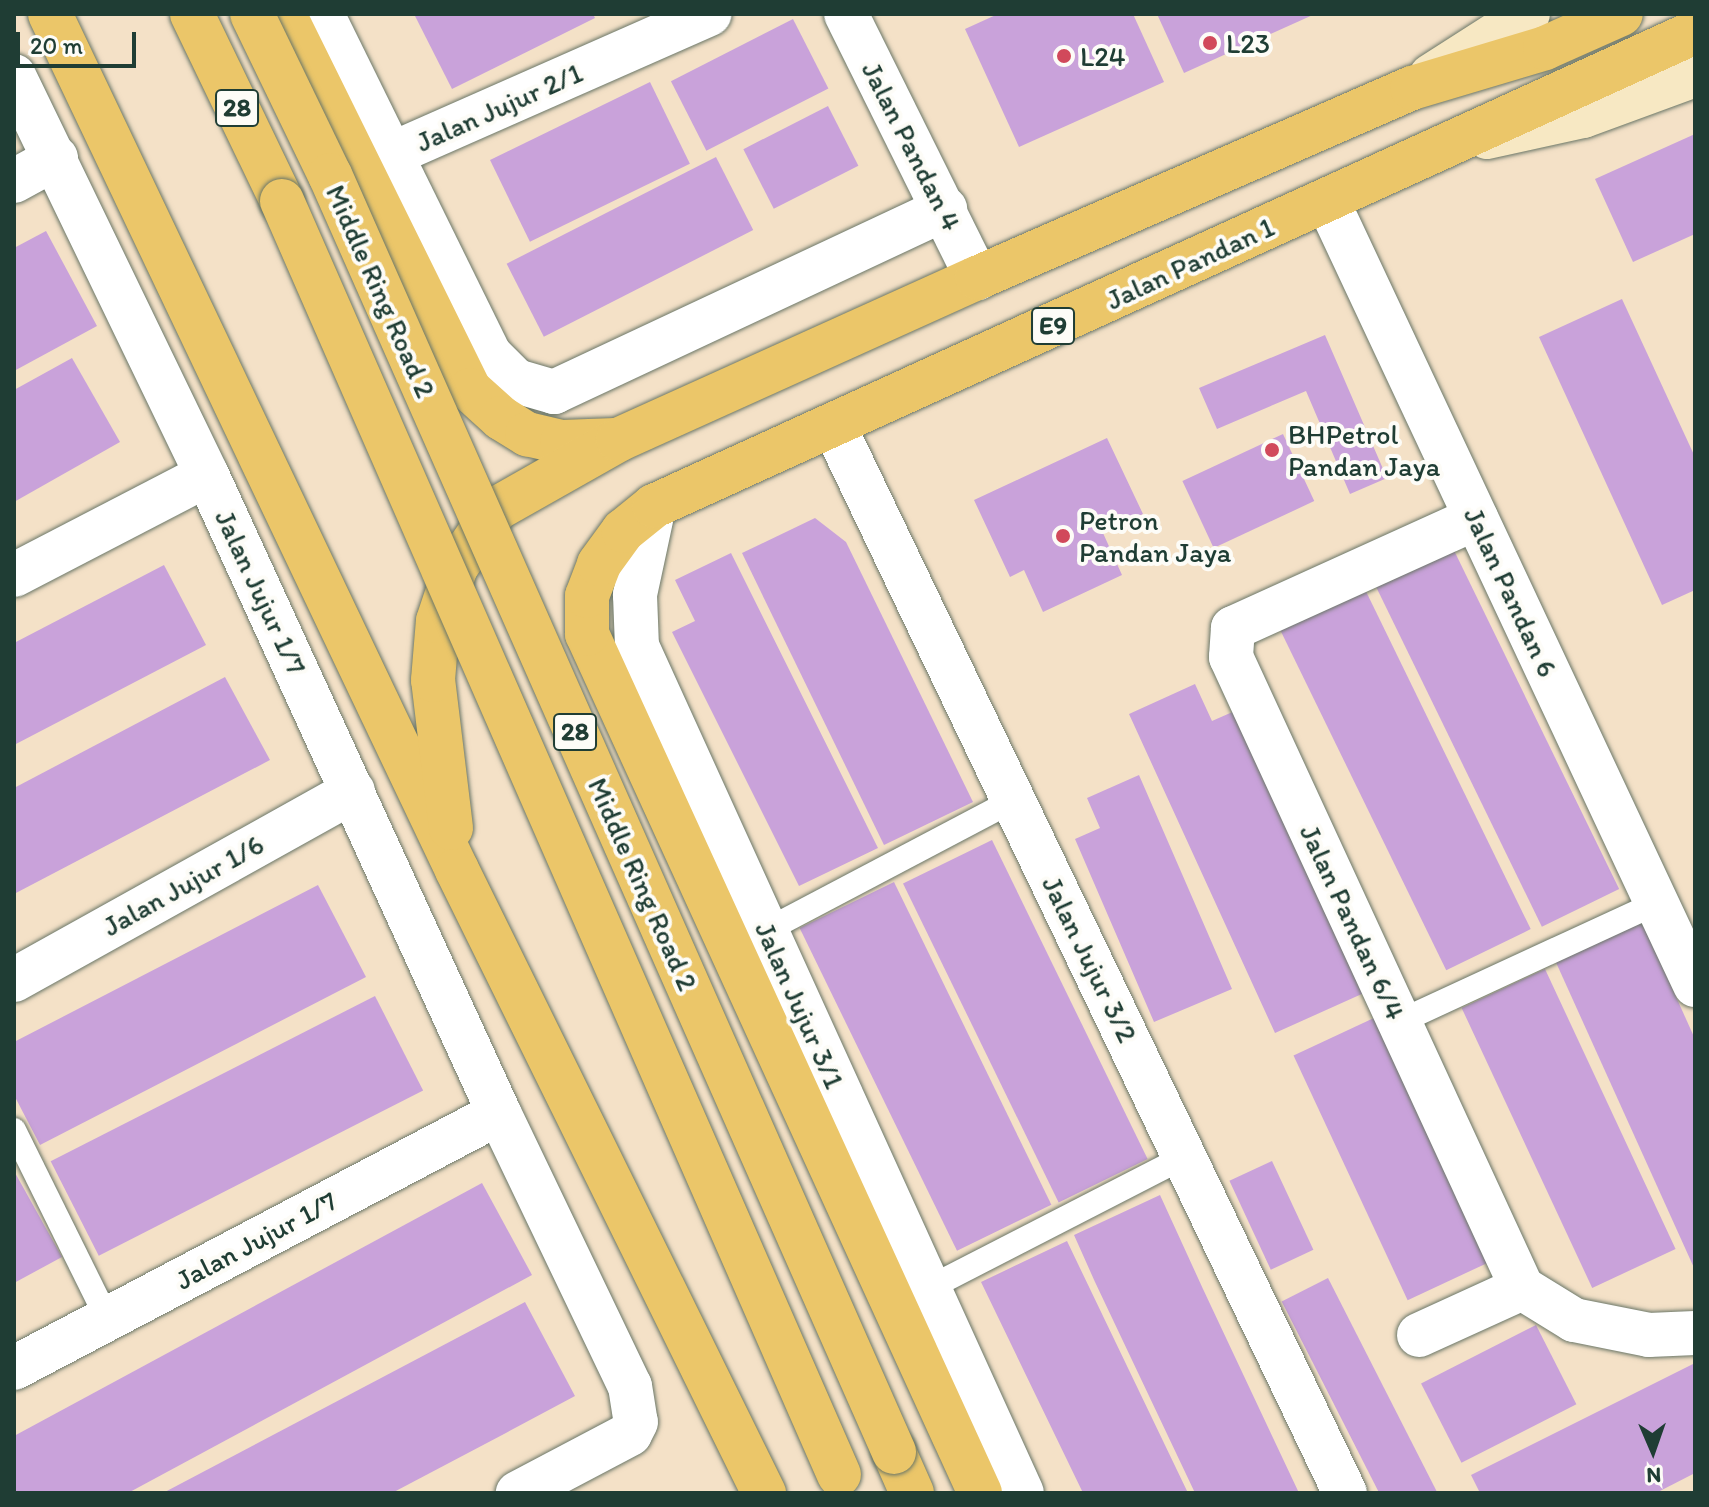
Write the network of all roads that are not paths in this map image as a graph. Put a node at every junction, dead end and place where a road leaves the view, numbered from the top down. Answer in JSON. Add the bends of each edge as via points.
{"nodes":[{"id":1,"x":50,"y":14,"type":"edge"},
{"id":2,"x":192,"y":14,"type":"edge"},
{"id":3,"x":252,"y":14,"type":"edge"},
{"id":4,"x":284,"y":14,"type":"edge"},
{"id":5,"x":322,"y":14,"type":"edge"},
{"id":6,"x":710,"y":14,"type":"edge"},
{"id":7,"x":846,"y":14,"type":"edge"},
{"id":8,"x":1528,"y":14,"type":"edge"},
{"id":9,"x":1621,"y":14,"type":"edge"},
{"id":10,"x":1695,"y":32,"type":"edge"},
{"id":11,"x":1695,"y":75,"type":"edge"},
{"id":12,"x":14,"y":76,"type":"edge"},
{"id":13,"x":1412,"y":88,"type":"junction"},
{"id":14,"x":1451,"y":145,"type":"junction"},
{"id":15,"x":392,"y":154,"type":"junction"},
{"id":16,"x":56,"y":158,"type":"junction"},
{"id":17,"x":14,"y":181,"type":"edge"},
{"id":18,"x":1327,"y":200,"type":"junction"},
{"id":19,"x":945,"y":209,"type":"junction"},
{"id":20,"x":977,"y":278,"type":"junction"},
{"id":21,"x":834,"y":426,"type":"junction"},
{"id":22,"x":618,"y":440,"type":"junction"},
{"id":23,"x":207,"y":475,"type":"junction"},
{"id":24,"x":654,"y":506,"type":"junction"},
{"id":25,"x":1476,"y":518,"type":"junction"},
{"id":26,"x":14,"y":575,"type":"edge"},
{"id":27,"x":353,"y":791,"type":"junction"},
{"id":28,"x":1014,"y":800,"type":"junction"},
{"id":29,"x":457,"y":870,"type":"junction"},
{"id":30,"x":1656,"y":903,"type":"junction"},
{"id":31,"x":767,"y":930,"type":"junction"},
{"id":32,"x":14,"y":980,"type":"edge"},
{"id":33,"x":1695,"y":985,"type":"edge"},
{"id":34,"x":1399,"y":1022,"type":"junction"},
{"id":35,"x":499,"y":1113,"type":"junction"},
{"id":36,"x":14,"y":1130,"type":"edge"},
{"id":37,"x":1184,"y":1157,"type":"junction"},
{"id":38,"x":929,"y":1288,"type":"junction"},
{"id":39,"x":1522,"y":1288,"type":"junction"},
{"id":40,"x":107,"y":1318,"type":"junction"},
{"id":41,"x":1695,"y":1333,"type":"edge"},
{"id":42,"x":1419,"y":1335,"type":"dead end"},
{"id":43,"x":14,"y":1368,"type":"edge"},
{"id":44,"x":843,"y":1484,"type":"edge"},
{"id":45,"x":518,"y":1493,"type":"edge"},
{"id":46,"x":764,"y":1493,"type":"edge"},
{"id":47,"x":912,"y":1493,"type":"edge"},
{"id":48,"x":980,"y":1493,"type":"edge"},
{"id":49,"x":1022,"y":1493,"type":"edge"},
{"id":50,"x":1345,"y":1493,"type":"edge"}],
"edges":[{"from":1,"to":29,"type":"highway"},
{"from":2,"to":44,"type":"highway","name":"Middle Ring Road 2","number":"28","bridge":true,"via":[[282,201]]},
{"from":3,"to":47,"type":"highway","name":"Middle Ring Road 2","number":"28","bridge":true,"via":[[330,175]]},
{"from":4,"to":22,"type":"highway","via":[[470,390],[527,434],[562,442]]},
{"from":5,"to":15,"type":"street"},
{"from":6,"to":15,"type":"street","name":"Jalan Jujur 2/1"},
{"from":7,"to":19,"type":"street","name":"Jalan Pandan 4"},
{"from":8,"to":13,"type":"main road"},
{"from":9,"to":13,"type":"highway","via":[[1545,48]]},
{"from":10,"to":14,"type":"highway","number":"E9"},
{"from":11,"to":14,"type":"main road","name":"Jalan Pandan 1","via":[[1583,116]]},
{"from":12,"to":16,"type":"street","name":"Jalan Jujur 1/7"},
{"from":13,"to":20,"type":"highway"},
{"from":14,"to":18,"type":"highway","name":"Jalan Pandan 1","number":"E9"},
{"from":15,"to":19,"type":"street","via":[[489,354],[516,381],[554,392]]},
{"from":16,"to":17,"type":"street"},
{"from":16,"to":23,"type":"street","name":"Jalan Jujur 1/7"},
{"from":18,"to":21,"type":"highway","name":"Jalan Pandan 1","number":"E9"},
{"from":18,"to":25,"type":"street","name":"Jalan Pandan 6"},
{"from":19,"to":20,"type":"street","name":"Jalan Pandan 4"},
{"from":20,"to":22,"type":"highway"},
{"from":21,"to":24,"type":"highway","name":"Jalan Pandan 1","number":"E9"},
{"from":21,"to":28,"type":"street","name":"Jalan Jujur 3/2"},
{"from":22,"to":29,"type":"highway","via":[[496,509],[456,567],[438,621],[433,680]]},
{"from":23,"to":26,"type":"street"},
{"from":23,"to":27,"type":"street","name":"Jalan Jujur 1/7"},
{"from":24,"to":31,"type":"street","name":"Jalan Jujur 3/1","via":[[635,595],[637,646]]},
{"from":24,"to":48,"type":"highway","name":"Jalan Pandan 1","via":[[623,531],[599,564],[587,596],[587,634]]},
{"from":25,"to":30,"type":"street","name":"Jalan Pandan 6"},
{"from":25,"to":34,"type":"street","name":"Jalan Pandan 6/4","via":[[1233,628],[1231,657]]},
{"from":27,"to":32,"type":"street","name":"Jalan Jujur 1/6"},
{"from":27,"to":35,"type":"street","name":"Jalan Jujur 1/7"},
{"from":28,"to":31,"type":"lane"},
{"from":28,"to":37,"type":"street","name":"Jalan Jujur 3/2"},
{"from":29,"to":46,"type":"highway"},
{"from":30,"to":33,"type":"street","name":"Jalan Pandan 6"},
{"from":30,"to":34,"type":"lane"},
{"from":31,"to":38,"type":"street","name":"Jalan Jujur 3/1"},
{"from":34,"to":39,"type":"street","name":"Jalan Pandan 6/4"},
{"from":35,"to":40,"type":"street","name":"Jalan Jujur 1/7"},
{"from":35,"to":45,"type":"street","name":"Jalan Jujur 1/7","via":[[630,1386],[636,1422],[630,1434]]},
{"from":36,"to":40,"type":"lane"},
{"from":37,"to":38,"type":"lane"},
{"from":37,"to":50,"type":"street","name":"Jalan Jujur 3/2"},
{"from":38,"to":49,"type":"street","name":"Jalan Jujur 3/1"},
{"from":39,"to":41,"type":"street","via":[[1574,1320],[1649,1335]]},
{"from":39,"to":42,"type":"street"},
{"from":40,"to":43,"type":"street","name":"Jalan Jujur 1/7"}]}
